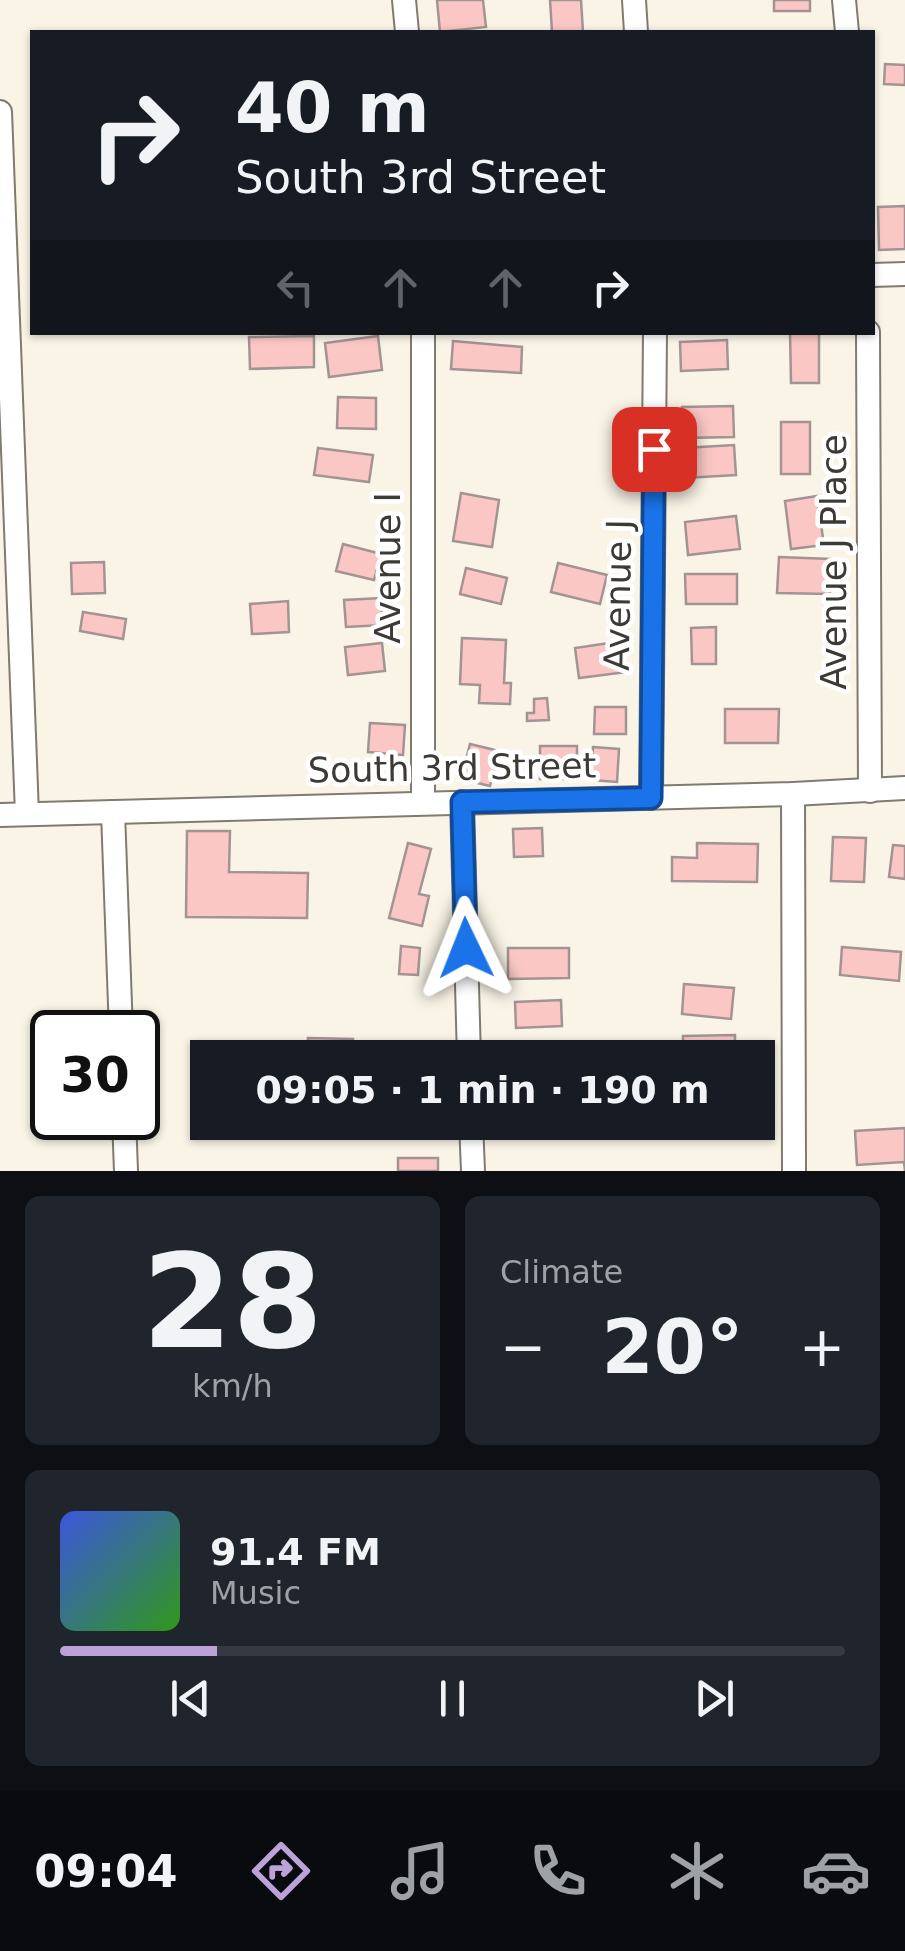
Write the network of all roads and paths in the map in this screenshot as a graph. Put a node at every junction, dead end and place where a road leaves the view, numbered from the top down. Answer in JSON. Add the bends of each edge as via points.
{"nodes":[{"id":1,"x":404,"y":0,"type":"edge"},
{"id":2,"x":634,"y":0,"type":"edge"},
{"id":3,"x":844,"y":0,"type":"edge"},
{"id":4,"x":406,"y":30,"type":"edge"},
{"id":5,"x":636,"y":30,"type":"edge"},
{"id":6,"x":847,"y":30,"type":"edge"},
{"id":7,"x":0,"y":112,"type":"edge"},
{"id":8,"x":905,"y":274,"type":"edge"},
{"id":9,"x":875,"y":275,"type":"edge"},
{"id":10,"x":30,"y":303,"type":"edge"},
{"id":11,"x":4,"y":305,"type":"edge"},
{"id":12,"x":424,"y":335,"type":"edge"},
{"id":13,"x":656,"y":335,"type":"edge"},
{"id":14,"x":868,"y":335,"type":"edge"},
{"id":15,"x":905,"y":788,"type":"edge"},
{"id":16,"x":870,"y":791,"type":"junction"},
{"id":17,"x":793,"y":794,"type":"junction"},
{"id":18,"x":651,"y":798,"type":"junction"},
{"id":19,"x":462,"y":802,"type":"junction"},
{"id":20,"x":423,"y":803,"type":"junction"},
{"id":21,"x":114,"y":812,"type":"junction"},
{"id":22,"x":27,"y":814,"type":"junction"},
{"id":23,"x":0,"y":815,"type":"edge"},
{"id":24,"x":120,"y":1010,"type":"edge"},
{"id":25,"x":469,"y":1040,"type":"edge"},
{"id":26,"x":125,"y":1140,"type":"edge"},
{"id":27,"x":471,"y":1140,"type":"edge"},
{"id":28,"x":126,"y":1171,"type":"edge"},
{"id":29,"x":472,"y":1171,"type":"edge"},
{"id":30,"x":794,"y":1171,"type":"edge"}],
"edges":[{"from":1,"to":4,"type":"street"},
{"from":2,"to":5,"type":"street"},
{"from":3,"to":6,"type":"street"},
{"from":7,"to":11,"type":"street"},
{"from":8,"to":9,"type":"street"},
{"from":10,"to":11,"type":"street"},
{"from":11,"to":22,"type":"street"},
{"from":12,"to":20,"type":"street","name":"Avenue I"},
{"from":13,"to":18,"type":"street","name":"Avenue J"},
{"from":14,"to":16,"type":"street","name":"Avenue J Place"},
{"from":15,"to":16,"type":"street","name":"South 3rd Street"},
{"from":16,"to":17,"type":"street","name":"South 3rd Street"},
{"from":17,"to":18,"type":"street","name":"South 3rd Street"},
{"from":17,"to":30,"type":"street"},
{"from":18,"to":19,"type":"street","name":"South 3rd Street"},
{"from":19,"to":20,"type":"street","name":"South 3rd Street"},
{"from":19,"to":25,"type":"street"},
{"from":20,"to":21,"type":"street","name":"South 3rd Street"},
{"from":21,"to":22,"type":"street","name":"South 3rd Street"},
{"from":21,"to":24,"type":"street"},
{"from":22,"to":23,"type":"street","name":"South 3rd Street"},
{"from":26,"to":28,"type":"street"},
{"from":27,"to":29,"type":"street"}]}
